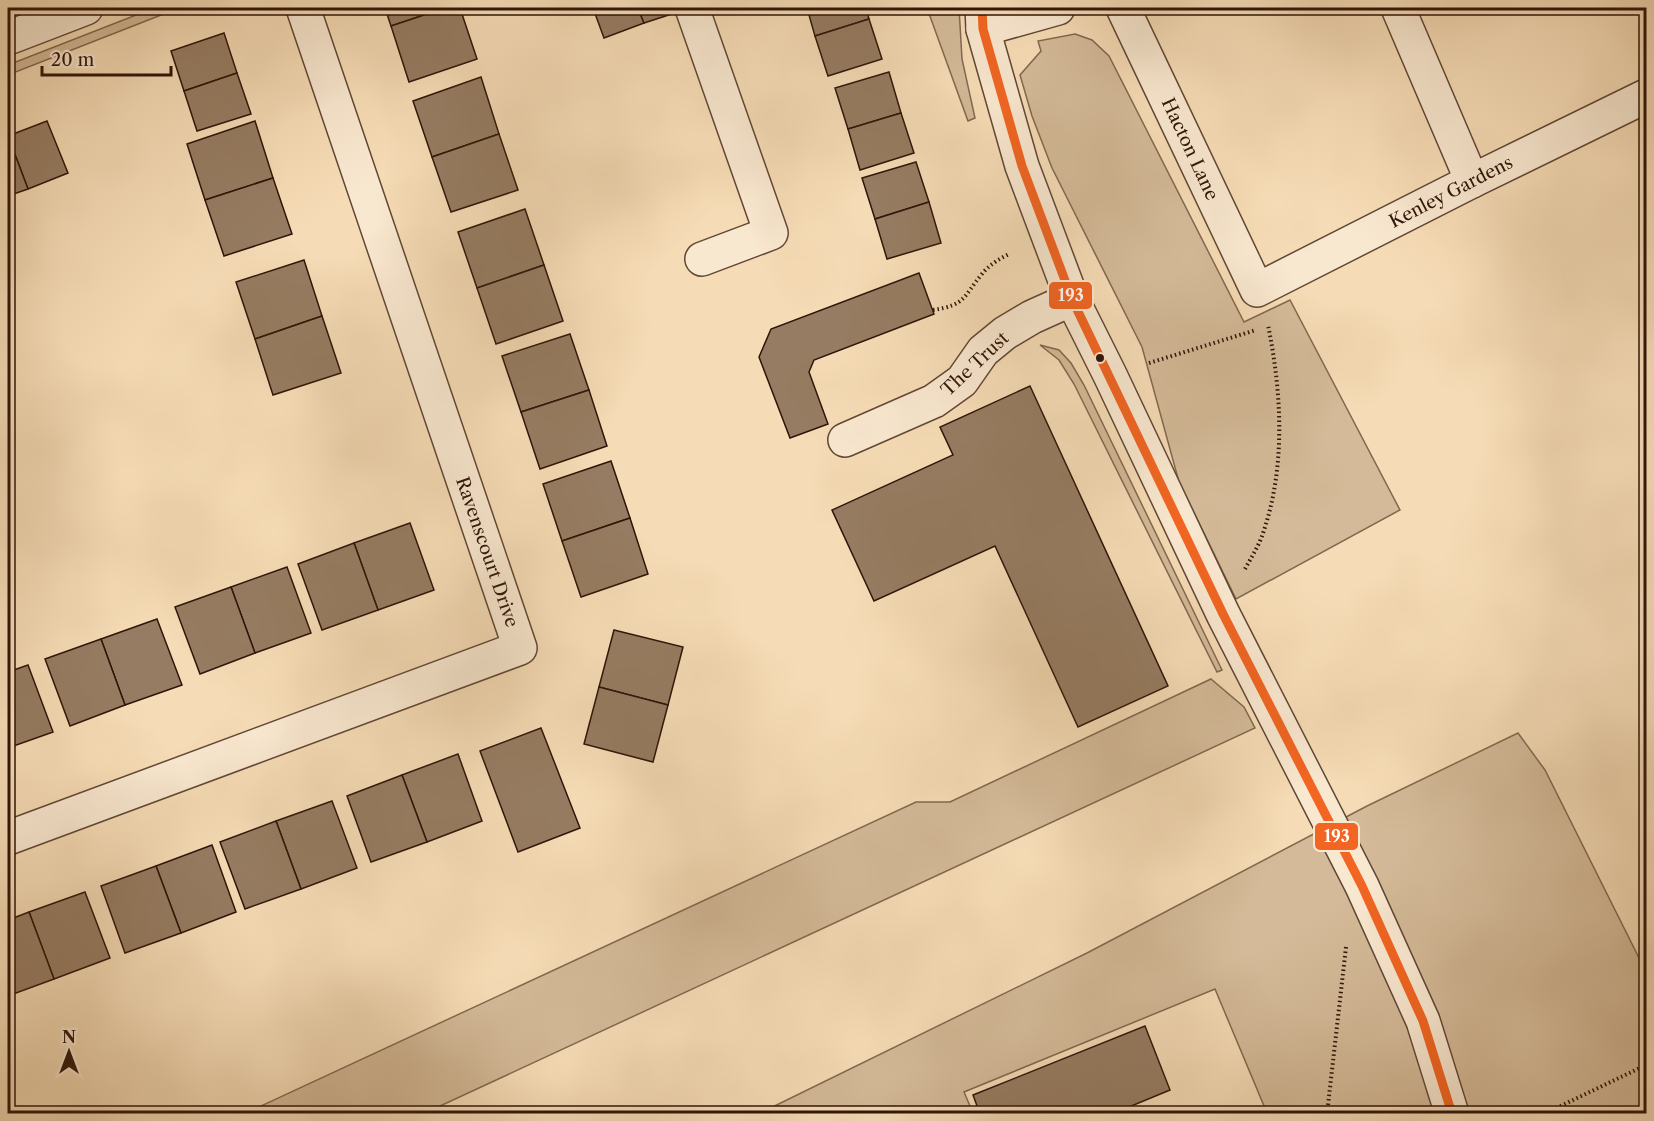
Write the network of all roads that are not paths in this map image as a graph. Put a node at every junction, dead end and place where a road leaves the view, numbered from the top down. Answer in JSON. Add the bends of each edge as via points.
{"nodes":[{"id":1,"x":86,"y":8,"type":"edge"},
{"id":2,"x":303,"y":8,"type":"edge"},
{"id":3,"x":692,"y":8,"type":"edge"},
{"id":4,"x":1058,"y":8,"type":"edge"},
{"id":5,"x":1123,"y":8,"type":"edge"},
{"id":6,"x":1398,"y":8,"type":"edge"},
{"id":7,"x":983,"y":18,"type":"edge"},
{"id":8,"x":8,"y":38,"type":"edge"},
{"id":9,"x":1647,"y":96,"type":"edge"},
{"id":10,"x":1472,"y":181,"type":"junction"},
{"id":11,"x":702,"y":259,"type":"dead end"},
{"id":12,"x":1257,"y":290,"type":"joint"},
{"id":13,"x":1072,"y":299,"type":"junction"},
{"id":14,"x":845,"y":440,"type":"dead end"},
{"id":15,"x":8,"y":838,"type":"edge"},
{"id":16,"x":1452,"y":1113,"type":"edge"}],
"edges":[{"from":1,"to":8,"type":"street"},
{"from":2,"to":15,"type":"street","name":"Ravenscourt Drive","via":[[520,648]]},
{"from":3,"to":11,"type":"street","via":[[771,233]]},
{"from":4,"to":7,"type":"street"},
{"from":5,"to":12,"type":"street","name":"Hacton Lane"},
{"from":6,"to":10,"type":"street"},
{"from":7,"to":13,"type":"street","via":[[1022,165]]},
{"from":9,"to":10,"type":"street","name":"Kenley Gardens"},
{"from":10,"to":12,"type":"street","name":"Kenley Gardens"},
{"from":13,"to":14,"type":"street","name":"The Trust","via":[[1005,333],[983,351],[962,381],[934,402]]},
{"from":13,"to":16,"type":"street","via":[[1223,614],[1362,886],[1423,1021]]}]}
